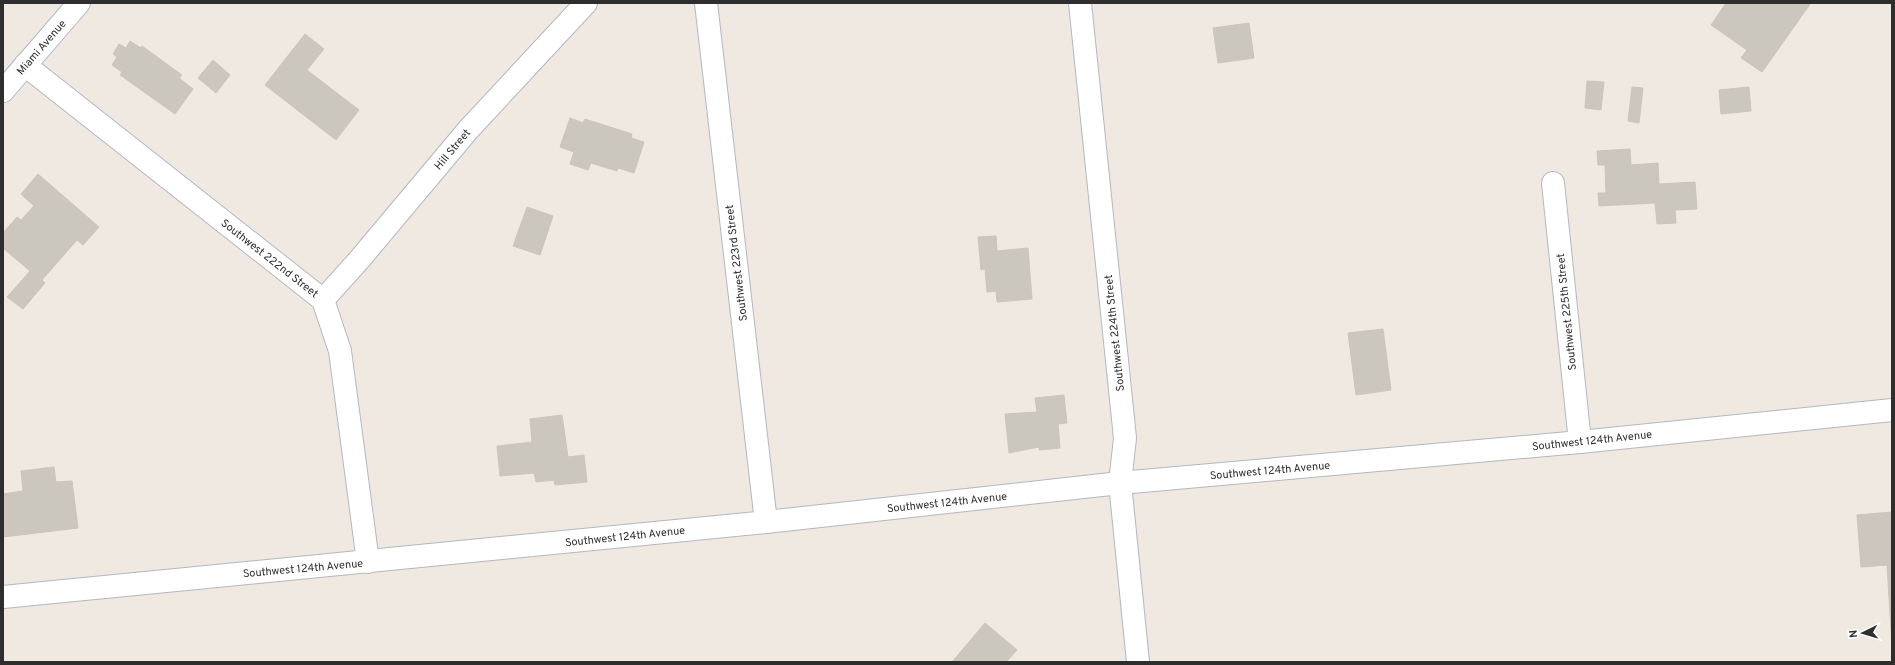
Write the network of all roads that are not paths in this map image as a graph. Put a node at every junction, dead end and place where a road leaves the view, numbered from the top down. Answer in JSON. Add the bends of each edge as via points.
{"nodes":[{"id":1,"x":79,"y":3,"type":"edge"},
{"id":2,"x":586,"y":3,"type":"edge"},
{"id":3,"x":706,"y":3,"type":"edge"},
{"id":4,"x":1080,"y":3,"type":"edge"},
{"id":5,"x":25,"y":65,"type":"junction"},
{"id":6,"x":3,"y":91,"type":"edge"},
{"id":7,"x":1553,"y":183,"type":"dead end"},
{"id":8,"x":323,"y":300,"type":"junction"},
{"id":9,"x":1892,"y":410,"type":"edge"},
{"id":10,"x":1580,"y":442,"type":"junction"},
{"id":11,"x":1120,"y":483,"type":"junction"},
{"id":12,"x":766,"y":522,"type":"junction"},
{"id":13,"x":368,"y":562,"type":"junction"},
{"id":14,"x":3,"y":597,"type":"edge"},
{"id":15,"x":1138,"y":662,"type":"edge"}],
"edges":[{"from":1,"to":5,"type":"street","name":"Miami Avenue"},
{"from":2,"to":8,"type":"street","name":"Hill Street","via":[[468,130]]},
{"from":3,"to":12,"type":"street","name":"Southwest 223rd Street"},
{"from":4,"to":11,"type":"street","name":"Southwest 224th Street","via":[[1125,438]]},
{"from":5,"to":6,"type":"street","name":"Miami Avenue"},
{"from":5,"to":8,"type":"street","name":"Southwest 222nd Street"},
{"from":7,"to":10,"type":"street","name":"Southwest 225th Street"},
{"from":8,"to":13,"type":"street","name":"Southwest 222nd Street","via":[[340,351]]},
{"from":9,"to":10,"type":"street","name":"Southwest 124th Avenue"},
{"from":10,"to":11,"type":"street","name":"Southwest 124th Avenue"},
{"from":11,"to":12,"type":"street","name":"Southwest 124th Avenue"},
{"from":11,"to":15,"type":"street","name":"Southwest 224th Street"},
{"from":12,"to":13,"type":"street","name":"Southwest 124th Avenue"},
{"from":13,"to":14,"type":"street","name":"Southwest 124th Avenue"}]}
